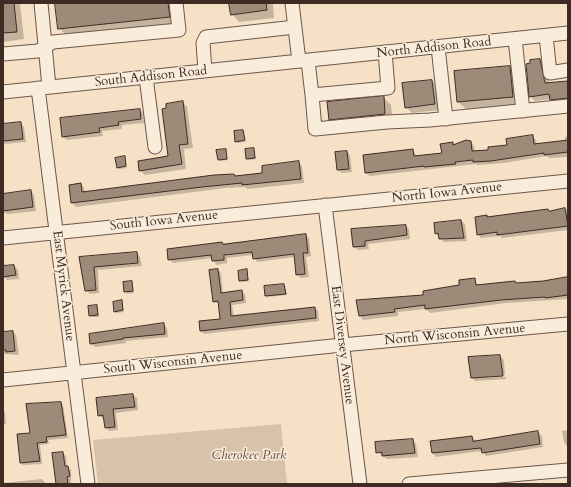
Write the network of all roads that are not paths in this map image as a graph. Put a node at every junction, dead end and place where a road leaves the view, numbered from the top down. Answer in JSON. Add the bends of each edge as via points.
{"nodes":[{"id":1,"x":41,"y":3,"type":"edge"},
{"id":2,"x":176,"y":3,"type":"edge"},
{"id":3,"x":292,"y":3,"type":"edge"},
{"id":4,"x":295,"y":27,"type":"junction"},
{"id":5,"x":568,"y":33,"type":"edge"},
{"id":6,"x":546,"y":36,"type":"junction"},
{"id":7,"x":515,"y":39,"type":"junction"},
{"id":8,"x":45,"y":47,"type":"junction"},
{"id":9,"x":438,"y":47,"type":"junction"},
{"id":10,"x":385,"y":52,"type":"junction"},
{"id":11,"x":3,"y":54,"type":"edge"},
{"id":12,"x":304,"y":61,"type":"junction"},
{"id":13,"x":568,"y":70,"type":"edge"},
{"id":14,"x":205,"y":71,"type":"junction"},
{"id":15,"x":146,"y":77,"type":"junction"},
{"id":16,"x":43,"y":88,"type":"junction"},
{"id":17,"x":3,"y":92,"type":"edge"},
{"id":18,"x":312,"y":95,"type":"junction"},
{"id":19,"x":568,"y":106,"type":"edge"},
{"id":20,"x":523,"y":111,"type":"junction"},
{"id":21,"x":446,"y":119,"type":"junction"},
{"id":22,"x":155,"y":148,"type":"dead end"},
{"id":23,"x":568,"y":181,"type":"edge"},
{"id":24,"x":325,"y":205,"type":"junction"},
{"id":25,"x":56,"y":232,"type":"junction"},
{"id":26,"x":3,"y":238,"type":"edge"},
{"id":27,"x":568,"y":324,"type":"edge"},
{"id":28,"x":342,"y":345,"type":"junction"},
{"id":29,"x":74,"y":373,"type":"junction"},
{"id":30,"x":3,"y":380,"type":"edge"},
{"id":31,"x":568,"y":470,"type":"edge"},
{"id":32,"x":534,"y":478,"type":"edge"},
{"id":33,"x":88,"y":484,"type":"edge"},
{"id":34,"x":360,"y":484,"type":"edge"},
{"id":35,"x":409,"y":484,"type":"edge"}],
"edges":[{"from":1,"to":8,"type":"street","name":"East Myrick Avenue"},
{"from":2,"to":8,"type":"street","via":[[179,30],[53,42]]},
{"from":3,"to":4,"type":"street"},
{"from":4,"to":12,"type":"street"},
{"from":4,"to":14,"type":"street","via":[[206,36],[203,43]]},
{"from":5,"to":6,"type":"street","name":"North Addison Road"},
{"from":6,"to":7,"type":"street","name":"North Addison Road"},
{"from":6,"to":13,"type":"street","via":[[550,73]]},
{"from":7,"to":9,"type":"street","name":"North Addison Road"},
{"from":7,"to":20,"type":"street"},
{"from":8,"to":11,"type":"street","via":[[38,51]]},
{"from":8,"to":16,"type":"street","name":"East Myrick Avenue"},
{"from":9,"to":10,"type":"street","name":"North Addison Road"},
{"from":9,"to":21,"type":"street"},
{"from":10,"to":12,"type":"street","name":"North Addison Road"},
{"from":10,"to":18,"type":"street","via":[[388,88]]},
{"from":12,"to":14,"type":"street","name":"South Addison Road"},
{"from":12,"to":18,"type":"street"},
{"from":14,"to":15,"type":"street","name":"South Addison Road"},
{"from":15,"to":16,"type":"street","name":"South Addison Road"},
{"from":15,"to":22,"type":"street"},
{"from":16,"to":17,"type":"street","name":"South Addison Road"},
{"from":16,"to":25,"type":"street","name":"East Myrick Avenue"},
{"from":18,"to":21,"type":"street","via":[[316,129]]},
{"from":19,"to":20,"type":"street"},
{"from":20,"to":21,"type":"street"},
{"from":23,"to":24,"type":"street","name":"North Iowa Avenue"},
{"from":24,"to":25,"type":"street","name":"South Iowa Avenue"},
{"from":24,"to":28,"type":"street","name":"East Diversey Avenue"},
{"from":25,"to":26,"type":"street","name":"South Iowa Avenue"},
{"from":25,"to":29,"type":"street","name":"East Myrick Avenue"},
{"from":27,"to":28,"type":"street","name":"North Wisconsin Avenue"},
{"from":28,"to":29,"type":"street","name":"South Wisconsin Avenue"},
{"from":28,"to":34,"type":"street","name":"East Diversey Avenue"},
{"from":29,"to":30,"type":"street","name":"South Wisconsin Avenue"},
{"from":29,"to":33,"type":"street","name":"East Myrick Avenue"},
{"from":31,"to":32,"type":"street"},
{"from":32,"to":35,"type":"street"}]}
